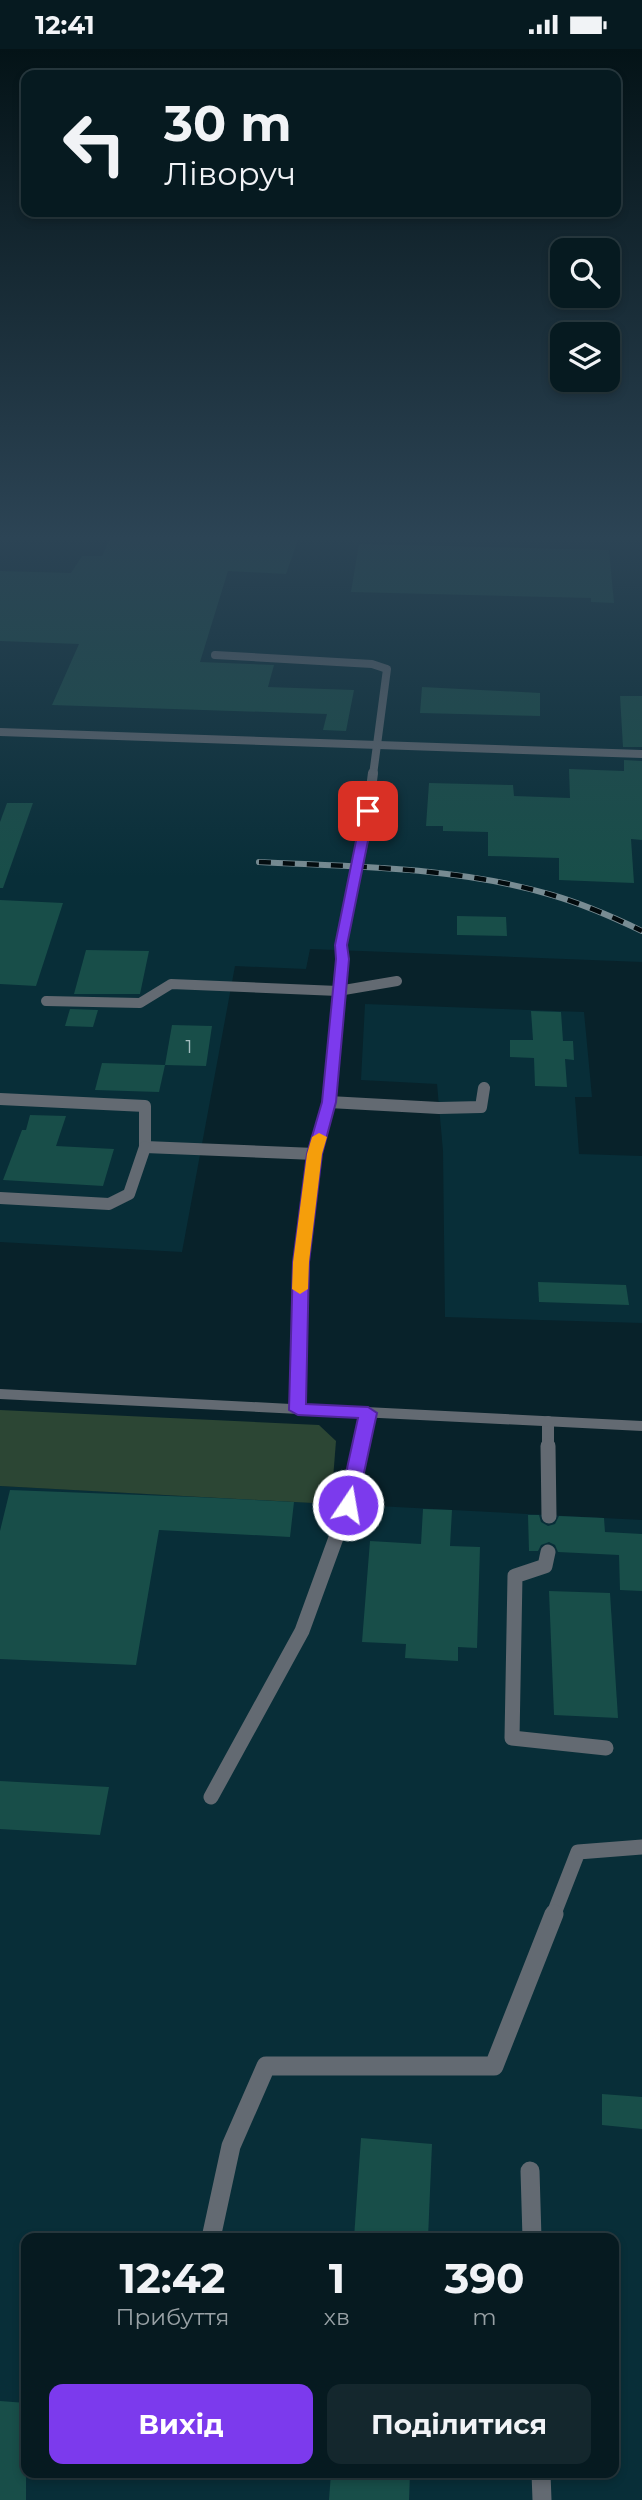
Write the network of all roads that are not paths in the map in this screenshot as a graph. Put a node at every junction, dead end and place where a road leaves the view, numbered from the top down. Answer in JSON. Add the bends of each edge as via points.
{"nodes":[{"id":1,"x":215,"y":655,"type":"dead end"},
{"id":2,"x":0,"y":731,"type":"edge"},
{"id":3,"x":376,"y":745,"type":"junction"},
{"id":4,"x":642,"y":754,"type":"edge"},
{"id":5,"x":342,"y":959,"type":"joint"},
{"id":6,"x":397,"y":981,"type":"dead end"},
{"id":7,"x":338,"y":991,"type":"junction"},
{"id":8,"x":46,"y":1001,"type":"dead end"},
{"id":9,"x":484,"y":1088,"type":"dead end"},
{"id":10,"x":0,"y":1099,"type":"edge"},
{"id":11,"x":329,"y":1102,"type":"junction"},
{"id":12,"x":145,"y":1147,"type":"junction"},
{"id":13,"x":314,"y":1154,"type":"junction"},
{"id":14,"x":0,"y":1198,"type":"edge"},
{"id":15,"x":0,"y":1394,"type":"edge"},
{"id":16,"x":298,"y":1410,"type":"junction"},
{"id":17,"x":368,"y":1413,"type":"junction"},
{"id":18,"x":548,"y":1422,"type":"junction"},
{"id":19,"x":642,"y":1426,"type":"edge"},
{"id":20,"x":548,"y":1516,"type":"dead end"},
{"id":21,"x":548,"y":1552,"type":"dead end"},
{"id":22,"x":606,"y":1748,"type":"dead end"},
{"id":23,"x":211,"y":1797,"type":"dead end"},
{"id":24,"x":642,"y":1847,"type":"edge"},
{"id":25,"x":530,"y":2171,"type":"dead end"},
{"id":26,"x":212,"y":2233,"type":"edge"},
{"id":27,"x":533,"y":2233,"type":"edge"},
{"id":28,"x":541,"y":2478,"type":"edge"},
{"id":29,"x":542,"y":2500,"type":"edge"}],
"edges":[{"from":1,"to":3,"type":"lane","via":[[372,664],[387,669]]},
{"from":2,"to":3,"type":"lane"},
{"from":3,"to":4,"type":"lane"},
{"from":3,"to":5,"type":"lane"},
{"from":5,"to":7,"type":"street"},
{"from":6,"to":7,"type":"lane"},
{"from":7,"to":8,"type":"lane","via":[[171,985],[140,1003]]},
{"from":7,"to":11,"type":"street"},
{"from":9,"to":11,"type":"lane","via":[[481,1107]]},
{"from":10,"to":12,"type":"lane","via":[[145,1106]]},
{"from":11,"to":13,"type":"street"},
{"from":12,"to":13,"type":"lane"},
{"from":12,"to":14,"type":"lane","via":[[129,1194],[109,1204]]},
{"from":13,"to":16,"type":"street","via":[[301,1262]]},
{"from":15,"to":16,"type":"street"},
{"from":16,"to":17,"type":"street"},
{"from":17,"to":18,"type":"street"},
{"from":17,"to":23,"type":"lane","via":[[348,1505],[302,1631]]},
{"from":18,"to":19,"type":"street"},
{"from":18,"to":20,"type":"lane"},
{"from":21,"to":22,"type":"lane","via":[[545,1566],[515,1576],[512,1738]]},
{"from":24,"to":26,"type":"lane","via":[[578,1852],[494,2066],[265,2066],[231,2146]]},
{"from":25,"to":27,"type":"lane"},
{"from":28,"to":29,"type":"lane"}]}
